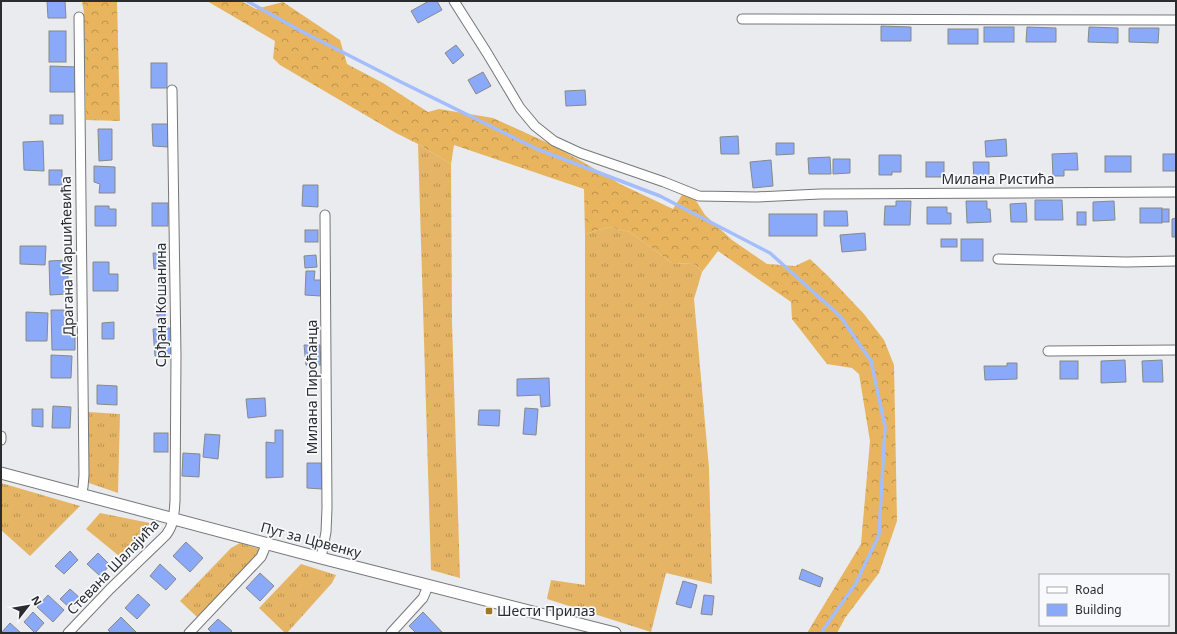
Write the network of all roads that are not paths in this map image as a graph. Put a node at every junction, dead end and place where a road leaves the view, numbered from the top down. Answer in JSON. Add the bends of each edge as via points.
{"nodes":[{"id":1,"x":454,"y":1,"type":"edge"},
{"id":2,"x":79,"y":17,"type":"dead end"},
{"id":3,"x":742,"y":19,"type":"dead end"},
{"id":4,"x":1176,"y":20,"type":"edge"},
{"id":5,"x":172,"y":90,"type":"dead end"},
{"id":6,"x":1176,"y":192,"type":"edge"},
{"id":7,"x":325,"y":215,"type":"dead end"},
{"id":8,"x":998,"y":259,"type":"dead end"},
{"id":9,"x":1176,"y":261,"type":"edge"},
{"id":10,"x":1176,"y":350,"type":"edge"},
{"id":11,"x":1048,"y":351,"type":"dead end"},
{"id":12,"x":1,"y":436,"type":"edge"},
{"id":13,"x":1,"y":440,"type":"edge"},
{"id":14,"x":1,"y":473,"type":"edge"},
{"id":15,"x":81,"y":495,"type":"junction"},
{"id":16,"x":173,"y":519,"type":"junction"},
{"id":17,"x":266,"y":543,"type":"junction"},
{"id":18,"x":321,"y":558,"type":"junction"},
{"id":19,"x":428,"y":586,"type":"junction"},
{"id":20,"x":68,"y":633,"type":"edge"},
{"id":21,"x":189,"y":633,"type":"edge"},
{"id":22,"x":391,"y":633,"type":"edge"},
{"id":23,"x":615,"y":633,"type":"edge"}],
"edges":[{"from":1,"to":6,"type":"street","name":"Милана Ристића","via":[[520,108],[535,126],[554,141],[580,153],[699,196]]},
{"from":2,"to":15,"type":"street","name":"Драгана Маршићевића","via":[[84,475]]},
{"from":3,"to":4,"type":"street"},
{"from":5,"to":16,"type":"street","name":"Срђана Кошанина","via":[[176,387]]},
{"from":7,"to":18,"type":"street","name":"Милана Пироћанца","via":[[326,532]]},
{"from":8,"to":9,"type":"street"},
{"from":10,"to":11,"type":"street"},
{"from":12,"to":13,"type":"street"},
{"from":14,"to":15,"type":"street","name":"Пут за Црвенку"},
{"from":15,"to":16,"type":"street","name":"Пут за Црвенку"},
{"from":16,"to":17,"type":"street","name":"Пут за Црвенку"},
{"from":16,"to":20,"type":"street","name":"Стевана Шалајића","via":[[166,535]]},
{"from":17,"to":18,"type":"street","name":"Пут за Црвенку"},
{"from":17,"to":21,"type":"street","via":[[261,557]]},
{"from":18,"to":19,"type":"street","name":"Пут за Црвенку"},
{"from":19,"to":22,"type":"street","via":[[423,598]]},
{"from":19,"to":23,"type":"street","name":"Пут за Црвенку"}]}
